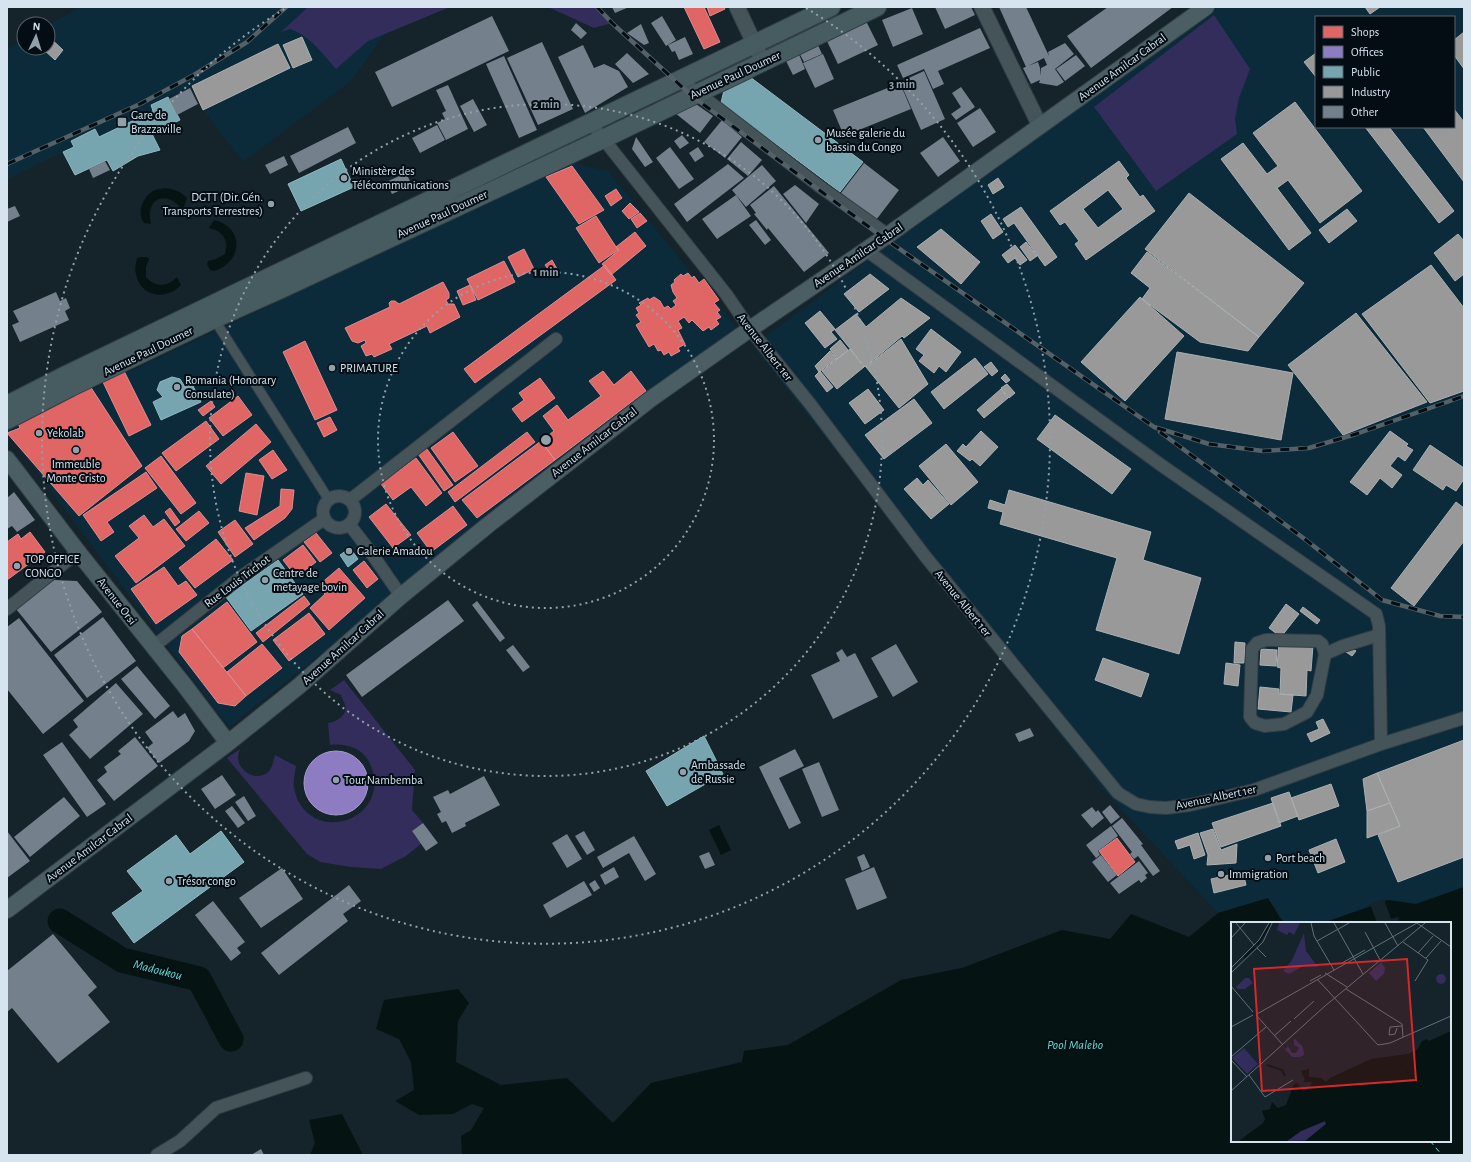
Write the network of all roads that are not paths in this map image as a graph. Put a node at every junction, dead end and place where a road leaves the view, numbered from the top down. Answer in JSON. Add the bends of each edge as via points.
{"nodes":[{"id":1,"x":737,"y":7,"type":"edge"},
{"id":2,"x":830,"y":7,"type":"edge"},
{"id":3,"x":877,"y":7,"type":"edge"},
{"id":4,"x":982,"y":7,"type":"edge"},
{"id":5,"x":1206,"y":7,"type":"edge"},
{"id":6,"x":799,"y":22,"type":"junction"},
{"id":7,"x":807,"y":40,"type":"junction"},
{"id":8,"x":754,"y":44,"type":"junction"},
{"id":9,"x":763,"y":62,"type":"junction"},
{"id":10,"x":681,"y":80,"type":"junction"},
{"id":11,"x":698,"y":92,"type":"junction"},
{"id":12,"x":590,"y":122,"type":"junction"},
{"id":13,"x":1040,"y":126,"type":"junction"},
{"id":14,"x":603,"y":139,"type":"junction"},
{"id":15,"x":888,"y":235,"type":"junction"},
{"id":16,"x":366,"y":240,"type":"junction"},
{"id":17,"x":866,"y":250,"type":"junction"},
{"id":18,"x":214,"y":319,"type":"junction"},
{"id":19,"x":750,"y":329,"type":"junction"},
{"id":20,"x":556,"y":339,"type":"dead end"},
{"id":21,"x":7,"y":405,"type":"edge"},
{"id":22,"x":7,"y":420,"type":"edge"},
{"id":23,"x":7,"y":459,"type":"edge"},
{"id":24,"x":329,"y":500,"type":"junction"},
{"id":25,"x":350,"y":500,"type":"junction"},
{"id":26,"x":324,"y":519,"type":"junction"},
{"id":27,"x":349,"y":524,"type":"junction"},
{"id":28,"x":78,"y":552,"type":"junction"},
{"id":29,"x":401,"y":596,"type":"junction"},
{"id":30,"x":7,"y":609,"type":"edge"},
{"id":31,"x":1379,"y":635,"type":"junction"},
{"id":32,"x":153,"y":647,"type":"junction"},
{"id":33,"x":1325,"y":654,"type":"junction"},
{"id":34,"x":1464,"y":718,"type":"edge"},
{"id":35,"x":228,"y":743,"type":"junction"},
{"id":36,"x":1381,"y":744,"type":"junction"},
{"id":37,"x":7,"y":910,"type":"edge"},
{"id":38,"x":306,"y":1078,"type":"dead end"},
{"id":39,"x":158,"y":1155,"type":"edge"}],
"edges":[{"from":1,"to":8,"type":"street"},
{"from":2,"to":6,"type":"main road","name":"Avenue Paul Doumer"},
{"from":3,"to":7,"type":"main road","name":"Avenue Paul Doumer"},
{"from":4,"to":13,"type":"street"},
{"from":5,"to":13,"type":"main road","name":"Avenue Amilcar Cabral"},
{"from":6,"to":7,"type":"main road"},
{"from":6,"to":8,"type":"main road","name":"Avenue Paul Doumer"},
{"from":7,"to":9,"type":"main road","name":"Avenue Paul Doumer"},
{"from":8,"to":9,"type":"street"},
{"from":8,"to":10,"type":"main road","name":"Avenue Paul Doumer"},
{"from":9,"to":11,"type":"main road","name":"Avenue Paul Doumer"},
{"from":10,"to":11,"type":"street"},
{"from":10,"to":12,"type":"main road","name":"Avenue Paul Doumer"},
{"from":11,"to":14,"type":"main road","name":"Avenue Paul Doumer"},
{"from":11,"to":15,"type":"street","via":[[819,186]]},
{"from":12,"to":14,"type":"street","name":"Avenue Albert 1er"},
{"from":12,"to":16,"type":"main road","name":"Avenue Paul Doumer"},
{"from":13,"to":15,"type":"main road","name":"Avenue Amilcar Cabral"},
{"from":14,"to":16,"type":"main road","name":"Avenue Paul Doumer"},
{"from":14,"to":19,"type":"street","name":"Avenue Albert 1er","via":[[726,294]]},
{"from":15,"to":17,"type":"main road","name":"Avenue Amilcar Cabral"},
{"from":16,"to":18,"type":"main road","name":"Avenue Paul Doumer"},
{"from":16,"to":21,"type":"main road","name":"Avenue Paul Doumer","via":[[66,375]]},
{"from":17,"to":19,"type":"main road","name":"Avenue Amilcar Cabral"},
{"from":17,"to":31,"type":"street","via":[[1161,465],[1370,609],[1376,614]]},
{"from":18,"to":22,"type":"main road","name":"Avenue Paul Doumer"},
{"from":18,"to":24,"type":"street"},
{"from":19,"to":29,"type":"main road","name":"Avenue Amilcar Cabral","via":[[652,398]]},
{"from":19,"to":36,"type":"street","name":"Avenue Albert 1er","via":[[925,556],[1118,793],[1136,804],[1150,807],[1190,805],[1254,790]]},
{"from":20,"to":25,"type":"street"},
{"from":23,"to":28,"type":"main road","name":"Avenue Orsi"},
{"from":24,"to":25,"type":"street","via":[[338,496]]},
{"from":24,"to":26,"type":"street","via":[[324,507]]},
{"from":25,"to":27,"type":"street","via":[[355,511]]},
{"from":26,"to":27,"type":"street","via":[[334,527],[340,528]]},
{"from":26,"to":32,"type":"street","name":"Rue Louis Trichot","via":[[242,576]]},
{"from":27,"to":29,"type":"street"},
{"from":28,"to":30,"type":"street"},
{"from":28,"to":32,"type":"main road","name":"Avenue Orsi"},
{"from":29,"to":35,"type":"main road","name":"Avenue Amilcar Cabral","via":[[299,686]]},
{"from":31,"to":33,"type":"street"},
{"from":31,"to":36,"type":"street"},
{"from":32,"to":35,"type":"main road","name":"Avenue Orsi"},
{"from":33,"to":33,"type":"street","via":[[1317,695],[1307,712],[1284,724],[1265,726],[1255,723],[1250,717],[1252,649],[1257,643],[1266,640],[1314,640],[1322,644]]},
{"from":34,"to":36,"type":"street","name":"Avenue Albert 1er"},
{"from":35,"to":37,"type":"main road","name":"Avenue Amilcar Cabral"},
{"from":38,"to":39,"type":"street","via":[[216,1108],[180,1141]]}]}
